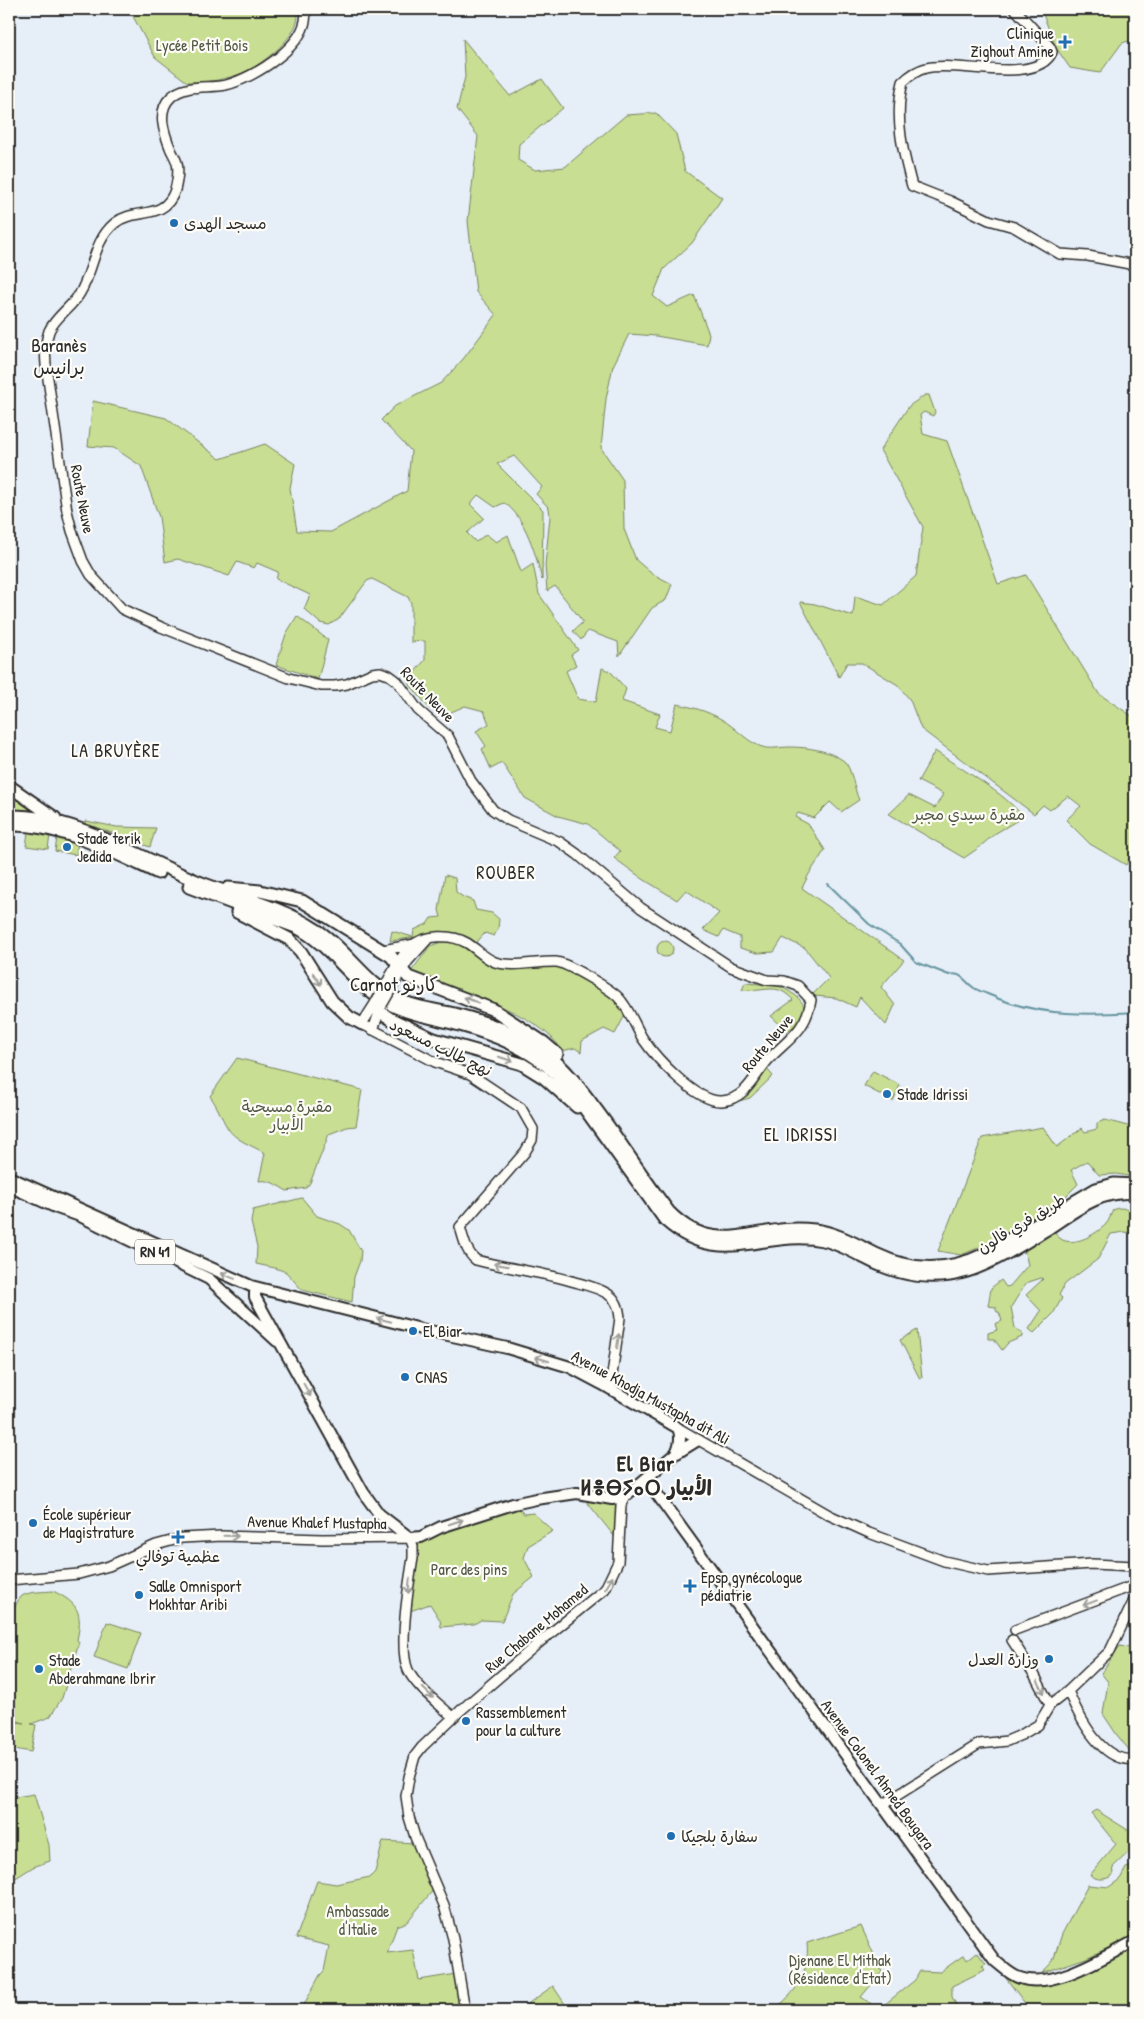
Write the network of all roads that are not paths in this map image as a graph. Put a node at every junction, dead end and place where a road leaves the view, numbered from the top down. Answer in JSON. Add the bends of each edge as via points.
{"nodes":[{"id":1,"x":305,"y":9,"type":"edge"},
{"id":2,"x":1015,"y":9,"type":"edge"},
{"id":3,"x":1131,"y":264,"type":"edge"},
{"id":4,"x":9,"y":786,"type":"edge"},
{"id":5,"x":9,"y":816,"type":"edge"},
{"id":6,"x":9,"y":825,"type":"edge"},
{"id":7,"x":79,"y":830,"type":"junction"},
{"id":8,"x":186,"y":881,"type":"junction"},
{"id":9,"x":427,"y":940,"type":"junction"},
{"id":10,"x":415,"y":944,"type":"junction"},
{"id":11,"x":383,"y":950,"type":"junction"},
{"id":12,"x":397,"y":972,"type":"junction"},
{"id":13,"x":378,"y":1006,"type":"junction"},
{"id":14,"x":362,"y":1024,"type":"junction"},
{"id":15,"x":374,"y":1030,"type":"junction"},
{"id":16,"x":597,"y":1111,"type":"junction"},
{"id":17,"x":605,"y":1136,"type":"junction"},
{"id":18,"x":9,"y":1171,"type":"edge"},
{"id":19,"x":9,"y":1177,"type":"edge"},
{"id":20,"x":9,"y":1182,"type":"edge"},
{"id":21,"x":1135,"y":1185,"type":"edge"},
{"id":22,"x":9,"y":1186,"type":"edge"},
{"id":23,"x":1135,"y":1193,"type":"edge"},
{"id":24,"x":68,"y":1204,"type":"junction"},
{"id":25,"x":77,"y":1215,"type":"junction"},
{"id":26,"x":258,"y":1288,"type":"junction"},
{"id":27,"x":284,"y":1347,"type":"junction"},
{"id":28,"x":610,"y":1389,"type":"junction"},
{"id":29,"x":678,"y":1428,"type":"junction"},
{"id":30,"x":698,"y":1440,"type":"junction"},
{"id":31,"x":676,"y":1453,"type":"junction"},
{"id":32,"x":646,"y":1479,"type":"junction"},
{"id":33,"x":624,"y":1497,"type":"junction"},
{"id":34,"x":410,"y":1538,"type":"junction"},
{"id":35,"x":1135,"y":1566,"type":"edge"},
{"id":36,"x":9,"y":1580,"type":"edge"},
{"id":37,"x":1135,"y":1586,"type":"edge"},
{"id":38,"x":1135,"y":1598,"type":"edge"},
{"id":39,"x":1015,"y":1630,"type":"dead end"},
{"id":40,"x":1012,"y":1640,"type":"dead end"},
{"id":41,"x":1068,"y":1691,"type":"junction"},
{"id":42,"x":1050,"y":1705,"type":"junction"},
{"id":43,"x":453,"y":1717,"type":"junction"},
{"id":44,"x":1135,"y":1759,"type":"edge"},
{"id":45,"x":882,"y":1805,"type":"junction"},
{"id":46,"x":1135,"y":1941,"type":"edge"},
{"id":47,"x":465,"y":2010,"type":"edge"}],
"edges":[{"from":1,"to":9,"type":"main road","name":"Route Neuve","via":[[300,34],[260,71],[233,83],[190,88],[171,97],[162,114],[163,126],[178,163],[175,191],[160,209],[117,221],[106,233],[95,250],[80,293],[50,329],[44,350],[67,512],[83,561],[91,575],[122,608],[277,675],[321,686],[347,684],[372,673],[389,675],[418,710],[448,736],[471,781],[493,810],[508,820],[560,842],[641,908],[731,967],[767,980],[798,986],[810,1000],[809,1011],[801,1028],[767,1062],[749,1087],[733,1098],[713,1100],[674,1074],[655,1055],[620,998],[572,967],[557,962],[498,963],[452,936]]},
{"from":2,"to":3,"type":"main road","via":[[1050,47],[1052,52],[1044,64],[1014,69],[971,70],[938,66],[925,68],[903,82],[899,125],[912,186],[989,220],[1014,227],[1060,254]]},
{"from":4,"to":7,"type":"highway","via":[[44,812]]},
{"from":5,"to":7,"type":"highway","via":[[58,822]]},
{"from":6,"to":8,"type":"highway","via":[[61,832]]},
{"from":7,"to":8,"type":"highway"},
{"from":8,"to":11,"type":"highway","via":[[260,891],[302,901]]},
{"from":8,"to":14,"type":"highway","one_way":true,"via":[[289,938],[332,1001]]},
{"from":8,"to":16,"type":"highway","via":[[308,924],[327,937],[374,984],[398,999],[458,1015],[523,1040],[563,1068]]},
{"from":8,"to":17,"type":"highway","via":[[311,935],[366,988],[392,1005],[518,1046],[564,1080]]},
{"from":9,"to":10,"type":"main road","name":"Route Neuve"},
{"from":9,"to":12,"type":"main road"},
{"from":10,"to":11,"type":"main road","name":"Route Neuve"},
{"from":10,"to":12,"type":"main road","via":[[406,952]]},
{"from":11,"to":12,"type":"highway"},
{"from":12,"to":13,"type":"main road","bridge":true},
{"from":16,"to":12,"type":"highway","one_way":true,"via":[[564,1063],[543,1042],[494,1010]]},
{"from":13,"to":14,"type":"main road"},
{"from":13,"to":15,"type":"main road"},
{"from":13,"to":17,"type":"highway","one_way":true,"via":[[391,1019],[434,1039],[522,1064],[566,1097]]},
{"from":14,"to":15,"type":"main road","name":"نهج طالب مسعود"},
{"from":28,"to":15,"type":"main road","name":"نهج طالب مسعود","one_way":true,"via":[[620,1318],[616,1301],[608,1294],[557,1276],[476,1260],[469,1254],[460,1227],[532,1140],[533,1129],[521,1108],[470,1074],[435,1062]]},
{"from":16,"to":21,"type":"highway","via":[[669,1212],[696,1231],[722,1238],[790,1229],[824,1231],[911,1267],[940,1267],[968,1261],[1014,1238],[1096,1189],[1114,1184]]},
{"from":17,"to":23,"type":"highway","name":"طريق فري فالون","via":[[662,1216],[692,1239],[718,1246],[797,1237],[824,1240],[890,1270],[922,1276],[954,1274],[979,1267],[1081,1205],[1116,1192]]},
{"from":18,"to":24,"type":"main road"},
{"from":19,"to":24,"type":"main road","name":"Avenue Khodja Mustapha dit Ali"},
{"from":20,"to":25,"type":"main road","number":"RN 41"},
{"from":22,"to":25,"type":"main road","number":"RN 41"},
{"from":26,"to":24,"type":"main road","name":"Avenue Khodja Mustapha dit Ali","one_way":true},
{"from":25,"to":27,"type":"main road","number":"RN 41","via":[[209,1279]]},
{"from":26,"to":27,"type":"main road","via":[[256,1297]]},
{"from":28,"to":26,"type":"main road","name":"Avenue Khodja Mustapha dit Ali","one_way":true,"via":[[570,1368],[507,1348]]},
{"from":27,"to":34,"type":"main road","one_way":true,"via":[[363,1492],[379,1514]]},
{"from":28,"to":29,"type":"main road","name":"Avenue Khodja Mustapha dit Ali"},
{"from":29,"to":30,"type":"main road","name":"Avenue Khodja Mustapha dit Ali"},
{"from":29,"to":31,"type":"main road","via":[[681,1437]]},
{"from":30,"to":31,"type":"main road"},
{"from":30,"to":35,"type":"main road","name":"Avenue Khodja Mustapha dit Ali","via":[[829,1515],[944,1561],[988,1571],[1092,1564]]},
{"from":31,"to":32,"type":"main road"},
{"from":32,"to":33,"type":"main road"},
{"from":32,"to":45,"type":"main road","name":"Avenue Colonel Ahmed Bougara"},
{"from":34,"to":33,"type":"main road","name":"Avenue Khalef Mustapha","one_way":true,"via":[[539,1498],[580,1493],[612,1499]]},
{"from":43,"to":33,"type":"main road","name":"Rue Chabane Mohamed","one_way":true,"via":[[605,1590],[618,1562]]},
{"from":36,"to":34,"type":"main road","name":"Avenue Khalef Mustapha","one_way":true,"via":[[79,1574],[182,1538]]},
{"from":34,"to":43,"type":"main road","one_way":true,"via":[[413,1558],[404,1651],[406,1667]]},
{"from":37,"to":39,"type":"main road","one_way":true},
{"from":38,"to":41,"type":"main road","via":[[1110,1651]]},
{"from":40,"to":42,"type":"main road","one_way":true},
{"from":41,"to":42,"type":"main road"},
{"from":41,"to":44,"type":"main road","via":[[1090,1733],[1117,1758]]},
{"from":42,"to":45,"type":"main road","via":[[1038,1724],[1021,1735],[1007,1741],[979,1744]]},
{"from":43,"to":47,"type":"main road","name":"Rue Chabane Mohamed","via":[[415,1756],[406,1796],[415,1837],[446,1913]]},
{"from":45,"to":46,"type":"main road","name":"Avenue Colonel Ahmed Bougara","via":[[988,1952],[1019,1978],[1045,1981],[1058,1977]]}]}
